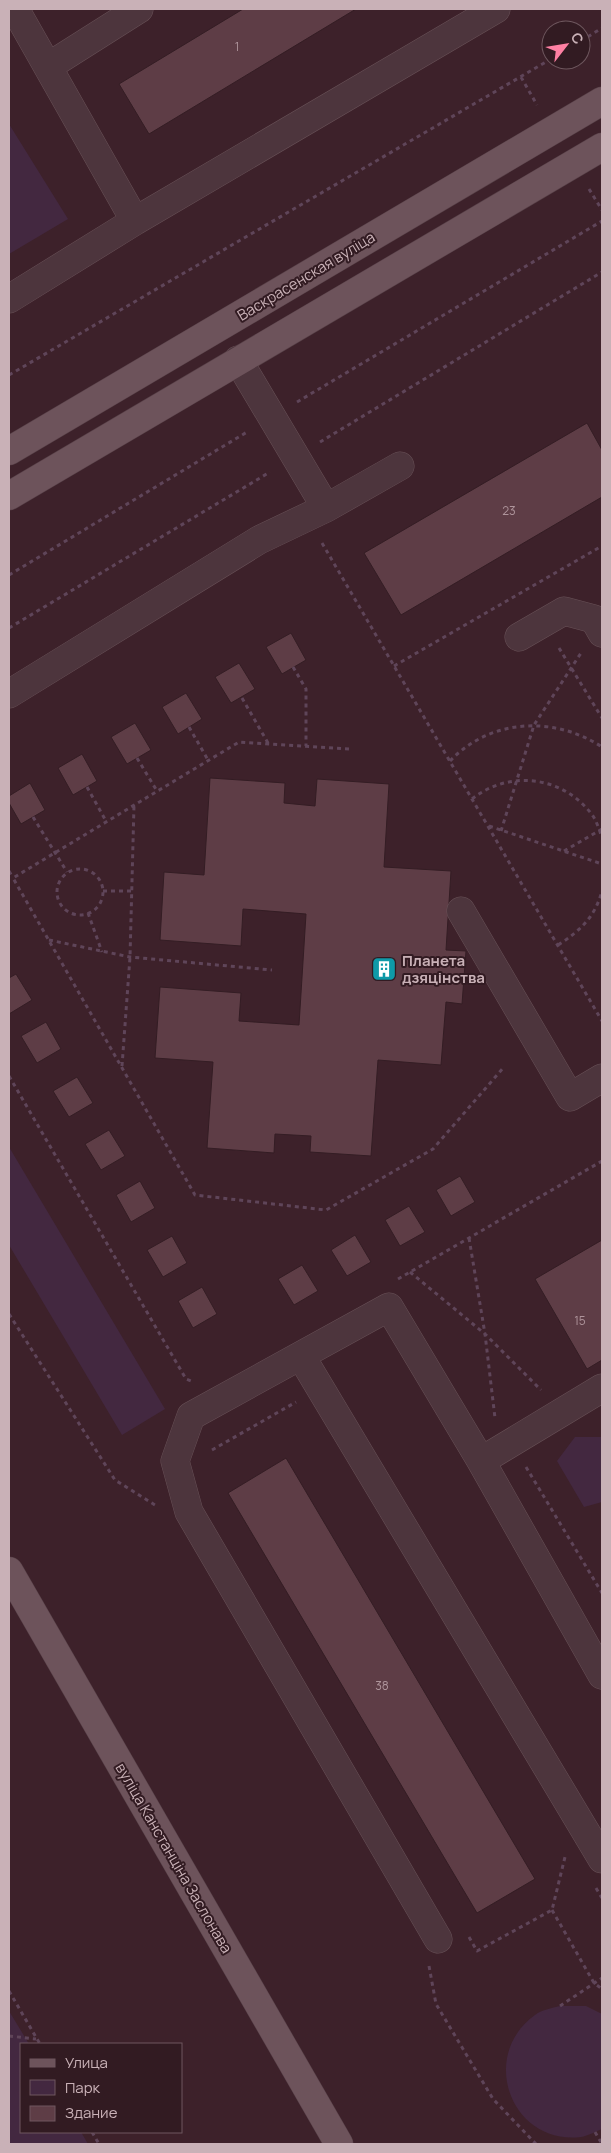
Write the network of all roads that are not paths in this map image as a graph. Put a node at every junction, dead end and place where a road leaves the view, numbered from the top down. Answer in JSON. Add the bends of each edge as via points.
{"nodes":[{"id":1,"x":15,"y":9,"type":"edge"},
{"id":2,"x":139,"y":9,"type":"edge"},
{"id":3,"x":496,"y":9,"type":"edge"},
{"id":4,"x":49,"y":66,"type":"junction"},
{"id":5,"x":602,"y":101,"type":"edge"},
{"id":6,"x":602,"y":147,"type":"edge"},
{"id":7,"x":135,"y":221,"type":"junction"},
{"id":8,"x":9,"y":299,"type":"edge"},
{"id":9,"x":238,"y":360,"type":"junction"},
{"id":10,"x":9,"y":451,"type":"edge"},
{"id":11,"x":400,"y":466,"type":"dead end"},
{"id":12,"x":9,"y":496,"type":"edge"},
{"id":13,"x":326,"y":508,"type":"junction"},
{"id":14,"x":600,"y":629,"type":"edge"},
{"id":15,"x":519,"y":637,"type":"dead end"},
{"id":16,"x":9,"y":694,"type":"edge"},
{"id":17,"x":460,"y":912,"type":"dead end"},
{"id":18,"x":602,"y":1078,"type":"edge"},
{"id":19,"x":301,"y":1356,"type":"junction"},
{"id":20,"x":602,"y":1388,"type":"edge"},
{"id":21,"x":481,"y":1461,"type":"junction"},
{"id":22,"x":9,"y":1571,"type":"edge"},
{"id":23,"x":598,"y":1658,"type":"edge"},
{"id":24,"x":602,"y":1859,"type":"edge"},
{"id":25,"x":438,"y":1938,"type":"road end"},
{"id":26,"x":339,"y":2144,"type":"edge"}],
"edges":[{"from":1,"to":4,"type":"lane"},
{"from":2,"to":4,"type":"lane"},
{"from":3,"to":7,"type":"lane"},
{"from":4,"to":7,"type":"lane"},
{"from":5,"to":10,"type":"main road","name":"Васкрасенская вуліца"},
{"from":6,"to":9,"type":"main road"},
{"from":7,"to":8,"type":"lane"},
{"from":9,"to":12,"type":"main road"},
{"from":9,"to":13,"type":"lane"},
{"from":11,"to":13,"type":"lane"},
{"from":13,"to":16,"type":"lane","via":[[259,540]]},
{"from":14,"to":15,"type":"lane","via":[[594,619],[564,611]]},
{"from":17,"to":18,"type":"lane","via":[[570,1097]]},
{"from":19,"to":21,"type":"lane","via":[[388,1307]]},
{"from":19,"to":24,"type":"lane"},
{"from":19,"to":25,"type":"lane","via":[[191,1416],[175,1461],[189,1512]]},
{"from":20,"to":21,"type":"lane"},
{"from":21,"to":23,"type":"lane"},
{"from":22,"to":26,"type":"main road","name":"вуліца Канстанціна Заслонава"}]}
